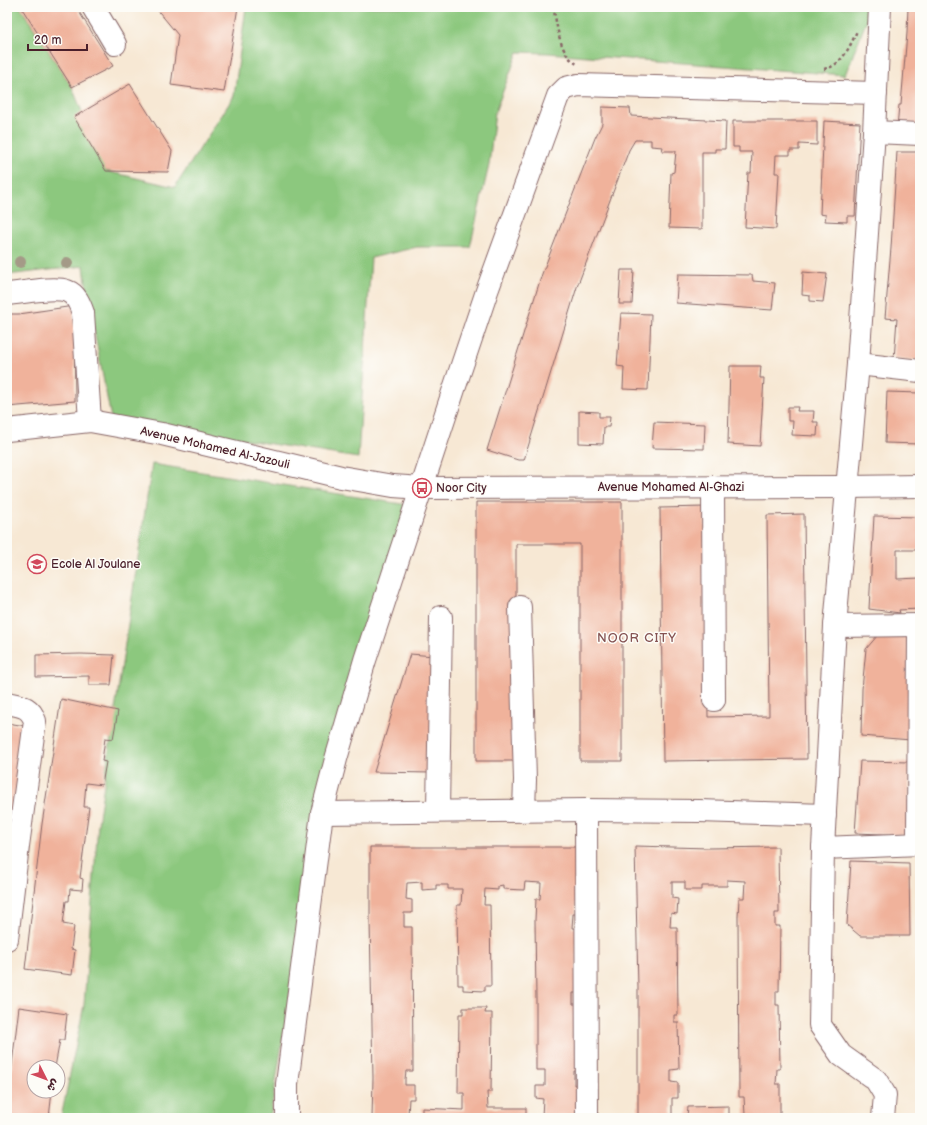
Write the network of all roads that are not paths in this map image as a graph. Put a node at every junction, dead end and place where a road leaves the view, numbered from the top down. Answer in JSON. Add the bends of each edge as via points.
{"nodes":[{"id":1,"x":93,"y":7,"type":"edge"},
{"id":2,"x":880,"y":7,"type":"edge"},
{"id":3,"x":116,"y":44,"type":"dead end"},
{"id":4,"x":876,"y":93,"type":"junction"},
{"id":5,"x":874,"y":132,"type":"junction"},
{"id":6,"x":920,"y":134,"type":"edge"},
{"id":7,"x":7,"y":294,"type":"edge"},
{"id":8,"x":858,"y":364,"type":"junction"},
{"id":9,"x":920,"y":371,"type":"edge"},
{"id":10,"x":90,"y":421,"type":"junction"},
{"id":11,"x":7,"y":430,"type":"edge"},
{"id":12,"x":920,"y":486,"type":"edge"},
{"id":13,"x":713,"y":487,"type":"junction"},
{"id":14,"x":847,"y":487,"type":"junction"},
{"id":15,"x":422,"y":488,"type":"junction"},
{"id":16,"x":520,"y":607,"type":"dead end"},
{"id":17,"x":442,"y":617,"type":"dead end"},
{"id":18,"x":919,"y":625,"type":"edge"},
{"id":19,"x":835,"y":626,"type":"junction"},
{"id":20,"x":714,"y":700,"type":"dead end"},
{"id":21,"x":7,"y":703,"type":"edge"},
{"id":22,"x":524,"y":810,"type":"junction"},
{"id":23,"x":586,"y":810,"type":"junction"},
{"id":24,"x":438,"y":812,"type":"junction"},
{"id":25,"x":322,"y":813,"type":"junction"},
{"id":26,"x":825,"y":815,"type":"junction"},
{"id":27,"x":919,"y":844,"type":"edge"},
{"id":28,"x":824,"y":848,"type":"junction"},
{"id":29,"x":7,"y":939,"type":"edge"},
{"id":30,"x":287,"y":1118,"type":"edge"},
{"id":31,"x":587,"y":1118,"type":"edge"},
{"id":32,"x":883,"y":1118,"type":"edge"}],
"edges":[{"from":1,"to":3,"type":"street"},
{"from":2,"to":4,"type":"street"},
{"from":4,"to":5,"type":"street"},
{"from":4,"to":15,"type":"street","via":[[578,85],[566,88],[558,96],[498,261]]},
{"from":5,"to":6,"type":"street"},
{"from":5,"to":8,"type":"street"},
{"from":7,"to":10,"type":"street","via":[[56,289],[68,291],[80,302],[83,313]]},
{"from":8,"to":9,"type":"street"},
{"from":8,"to":14,"type":"street"},
{"from":10,"to":11,"type":"street","name":"Avenue Mohamed Al-Jazouli"},
{"from":10,"to":15,"type":"street","name":"Avenue Mohamed Al-Jazouli","via":[[162,434],[341,477]]},
{"from":12,"to":14,"type":"street","name":"Avenue Mohamed Al-Ghazi"},
{"from":13,"to":14,"type":"street","name":"Avenue Mohamed Al-Ghazi"},
{"from":13,"to":15,"type":"street","name":"Avenue Mohamed Al-Ghazi"},
{"from":13,"to":20,"type":"street"},
{"from":14,"to":19,"type":"street"},
{"from":15,"to":25,"type":"street","via":[[365,660]]},
{"from":16,"to":22,"type":"street"},
{"from":17,"to":24,"type":"street"},
{"from":18,"to":19,"type":"street"},
{"from":18,"to":27,"type":"street"},
{"from":19,"to":26,"type":"street"},
{"from":21,"to":29,"type":"street","via":[[25,706],[33,714],[35,721]]},
{"from":22,"to":23,"type":"street"},
{"from":22,"to":24,"type":"street"},
{"from":23,"to":26,"type":"street"},
{"from":23,"to":31,"type":"street"},
{"from":24,"to":25,"type":"street"},
{"from":25,"to":30,"type":"street","via":[[287,1084]]},
{"from":26,"to":28,"type":"street"},
{"from":27,"to":28,"type":"street"},
{"from":28,"to":32,"type":"street","via":[[820,1025],[841,1055],[876,1080],[885,1095]]}]}
